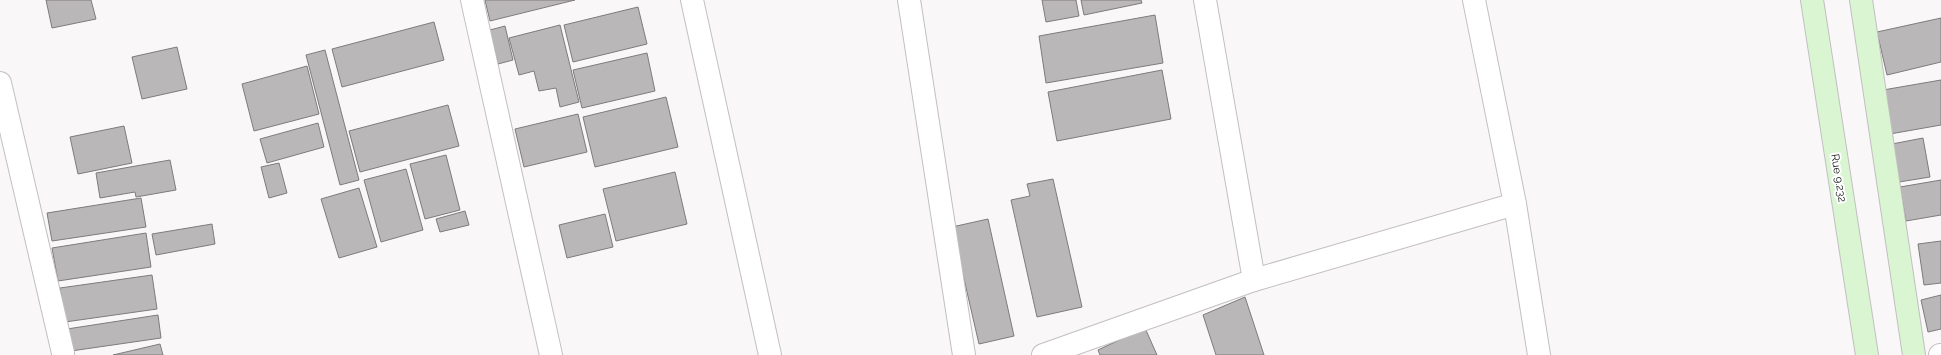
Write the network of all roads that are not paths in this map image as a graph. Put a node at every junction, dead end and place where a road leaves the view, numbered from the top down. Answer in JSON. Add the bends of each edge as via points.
{"nodes":[{"id":1,"x":472,"y":0,"type":"edge"},
{"id":2,"x":692,"y":0,"type":"edge"},
{"id":3,"x":909,"y":0,"type":"edge"},
{"id":4,"x":1205,"y":0,"type":"edge"},
{"id":5,"x":1474,"y":0,"type":"edge"},
{"id":6,"x":1812,"y":0,"type":"edge"},
{"id":7,"x":1861,"y":0,"type":"edge"},
{"id":8,"x":0,"y":83,"type":"edge"},
{"id":9,"x":1515,"y":204,"type":"junction"},
{"id":10,"x":1254,"y":280,"type":"junction"},
{"id":11,"x":63,"y":352,"type":"dead end"},
{"id":12,"x":551,"y":355,"type":"edge"},
{"id":13,"x":770,"y":355,"type":"edge"},
{"id":14,"x":964,"y":355,"type":"edge"},
{"id":15,"x":1043,"y":355,"type":"edge"},
{"id":16,"x":1539,"y":355,"type":"edge"},
{"id":17,"x":1867,"y":355,"type":"edge"},
{"id":18,"x":1914,"y":355,"type":"edge"}],
"edges":[{"from":1,"to":12,"type":"street"},
{"from":2,"to":13,"type":"street"},
{"from":3,"to":14,"type":"street"},
{"from":4,"to":10,"type":"street"},
{"from":5,"to":9,"type":"street"},
{"from":6,"to":17,"type":"street","name":"Rue 9.232"},
{"from":7,"to":18,"type":"street"},
{"from":8,"to":11,"type":"street"},
{"from":9,"to":10,"type":"street"},
{"from":9,"to":16,"type":"street"},
{"from":10,"to":15,"type":"street"}]}
